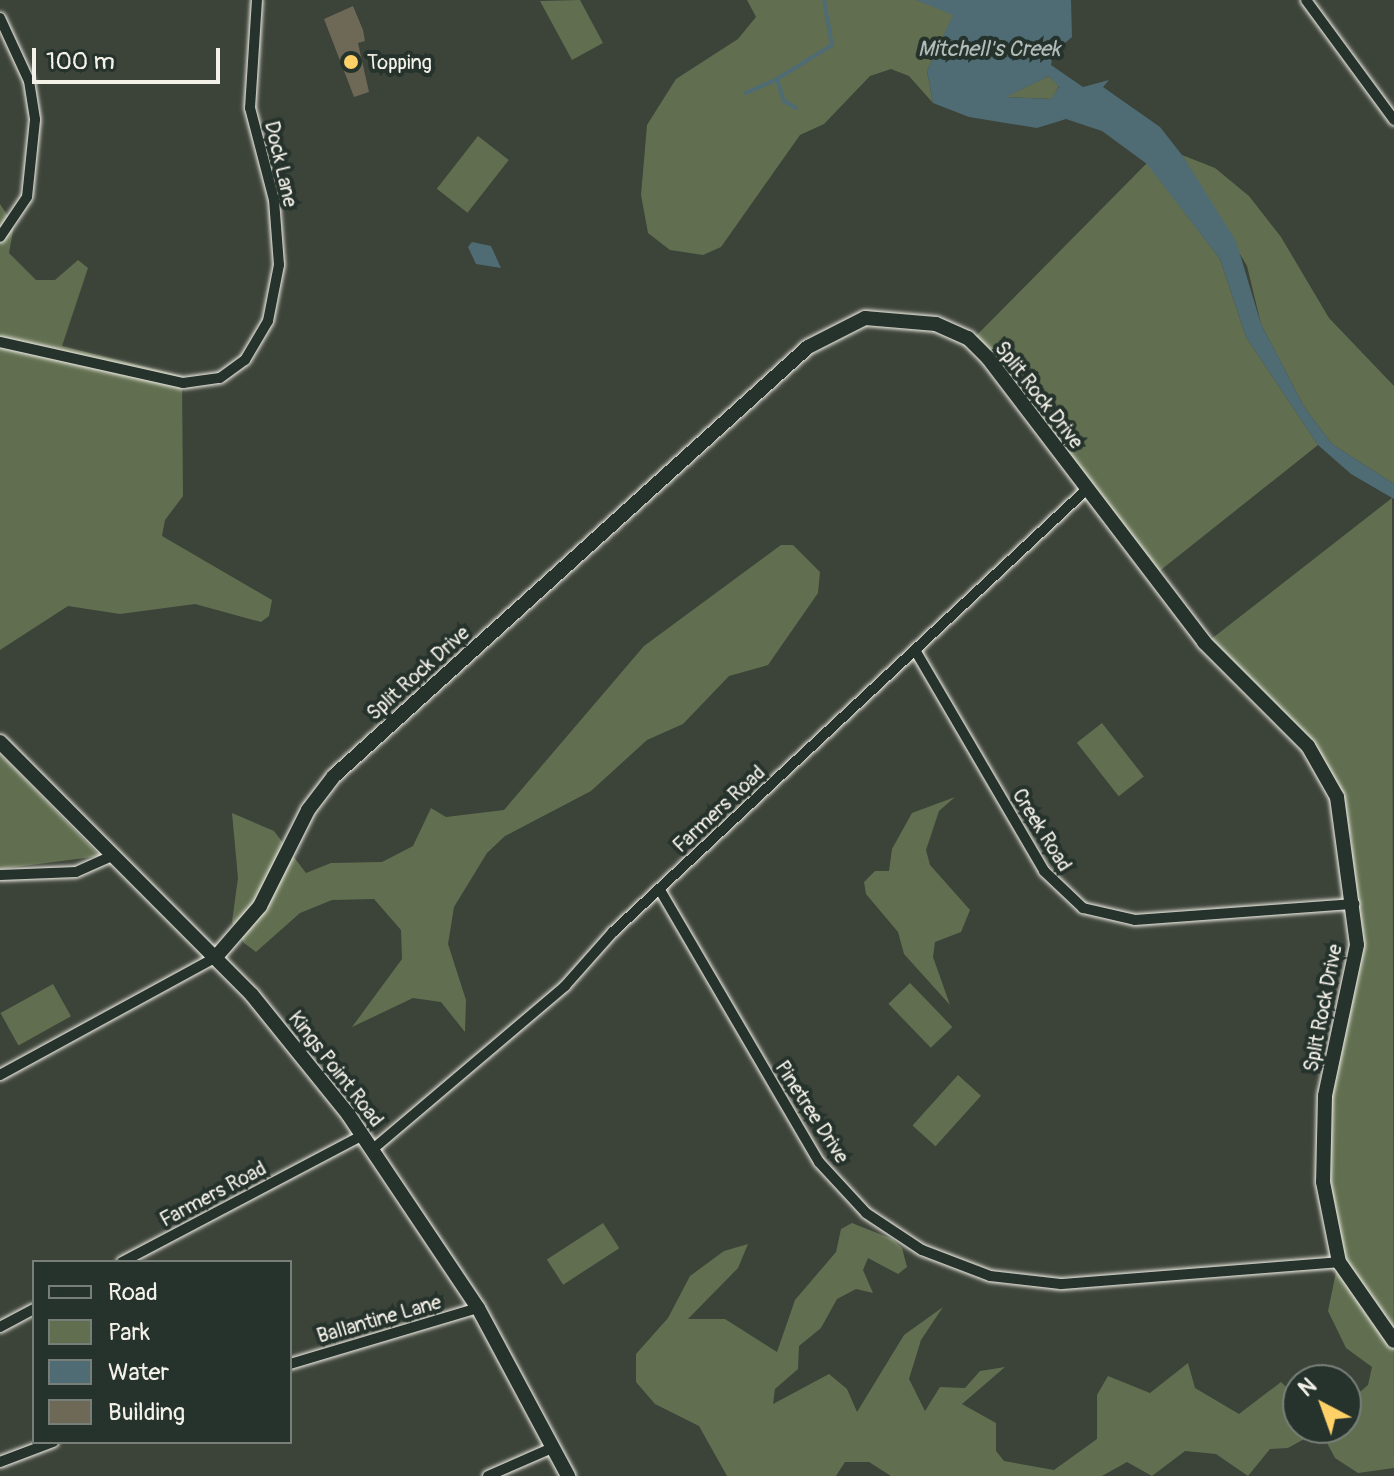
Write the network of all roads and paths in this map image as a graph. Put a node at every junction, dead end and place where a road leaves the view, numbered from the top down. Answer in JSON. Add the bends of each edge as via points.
{"nodes":[{"id":1,"x":257,"y":0,"type":"edge"},
{"id":2,"x":1306,"y":0,"type":"edge"},
{"id":3,"x":0,"y":18,"type":"edge"},
{"id":4,"x":1394,"y":120,"type":"edge"},
{"id":5,"x":0,"y":237,"type":"edge"},
{"id":6,"x":0,"y":342,"type":"edge"},
{"id":7,"x":1086,"y":490,"type":"junction"},
{"id":8,"x":915,"y":650,"type":"junction"},
{"id":9,"x":0,"y":742,"type":"edge"},
{"id":10,"x":114,"y":855,"type":"junction"},
{"id":11,"x":0,"y":875,"type":"edge"},
{"id":12,"x":660,"y":890,"type":"junction"},
{"id":13,"x":1354,"y":904,"type":"junction"},
{"id":14,"x":215,"y":958,"type":"junction"},
{"id":15,"x":0,"y":1075,"type":"edge"},
{"id":16,"x":363,"y":1135,"type":"junction"},
{"id":17,"x":373,"y":1149,"type":"junction"},
{"id":18,"x":126,"y":1260,"type":"edge"},
{"id":19,"x":1339,"y":1262,"type":"junction"},
{"id":20,"x":478,"y":1308,"type":"junction"},
{"id":21,"x":32,"y":1310,"type":"edge"},
{"id":22,"x":0,"y":1327,"type":"edge"},
{"id":23,"x":1394,"y":1341,"type":"edge"},
{"id":24,"x":292,"y":1363,"type":"edge"},
{"id":25,"x":48,"y":1444,"type":"edge"},
{"id":26,"x":554,"y":1447,"type":"junction"},
{"id":27,"x":0,"y":1462,"type":"edge"},
{"id":28,"x":488,"y":1476,"type":"edge"},
{"id":29,"x":568,"y":1476,"type":"edge"}],
"edges":[{"from":1,"to":6,"type":"street","name":"Dock Lane","via":[[250,108],[274,200],[279,265],[268,321],[245,360],[220,378],[183,383],[40,346]]},
{"from":2,"to":4,"type":"street"},
{"from":3,"to":5,"type":"street","via":[[29,81],[35,120],[27,197]]},
{"from":7,"to":8,"type":"street","name":"Farmers Road"},
{"from":7,"to":13,"type":"street","name":"Split Rock Drive","via":[[1204,642],[1285,720],[1320,763],[1347,836]]},
{"from":7,"to":14,"type":"street","name":"Split Rock Drive","via":[[968,338],[902,316],[865,318],[827,333],[334,776],[314,799],[260,906]]},
{"from":8,"to":12,"type":"street","name":"Farmers Road"},
{"from":8,"to":13,"type":"street","name":"Creek Road","via":[[1044,871],[1083,908],[1135,920]]},
{"from":9,"to":10,"type":"street","name":"Kings Point Road"},
{"from":10,"to":11,"type":"street","via":[[76,872]]},
{"from":10,"to":14,"type":"street","name":"Kings Point Road"},
{"from":12,"to":17,"type":"street","name":"Farmers Road","via":[[565,986]]},
{"from":12,"to":19,"type":"street","name":"Pinetree Drive","via":[[819,1162],[866,1213],[922,1250],[990,1276],[1061,1284]]},
{"from":13,"to":19,"type":"street","name":"Split Rock Drive","via":[[1357,962],[1320,1141]]},
{"from":14,"to":15,"type":"street"},
{"from":14,"to":16,"type":"street","name":"Kings Point Road","via":[[271,1017]]},
{"from":16,"to":17,"type":"street","name":"Kings Point Road"},
{"from":16,"to":18,"type":"street","name":"Farmers Road"},
{"from":17,"to":20,"type":"street","name":"Kings Point Road"},
{"from":19,"to":23,"type":"street","name":"Split Rock Drive"},
{"from":20,"to":24,"type":"street","name":"Ballantine Lane"},
{"from":20,"to":26,"type":"street","name":"Kings Point Road"},
{"from":21,"to":22,"type":"street"},
{"from":25,"to":27,"type":"street"},
{"from":26,"to":28,"type":"street"},
{"from":26,"to":29,"type":"street","name":"Kings Point Road"}]}
